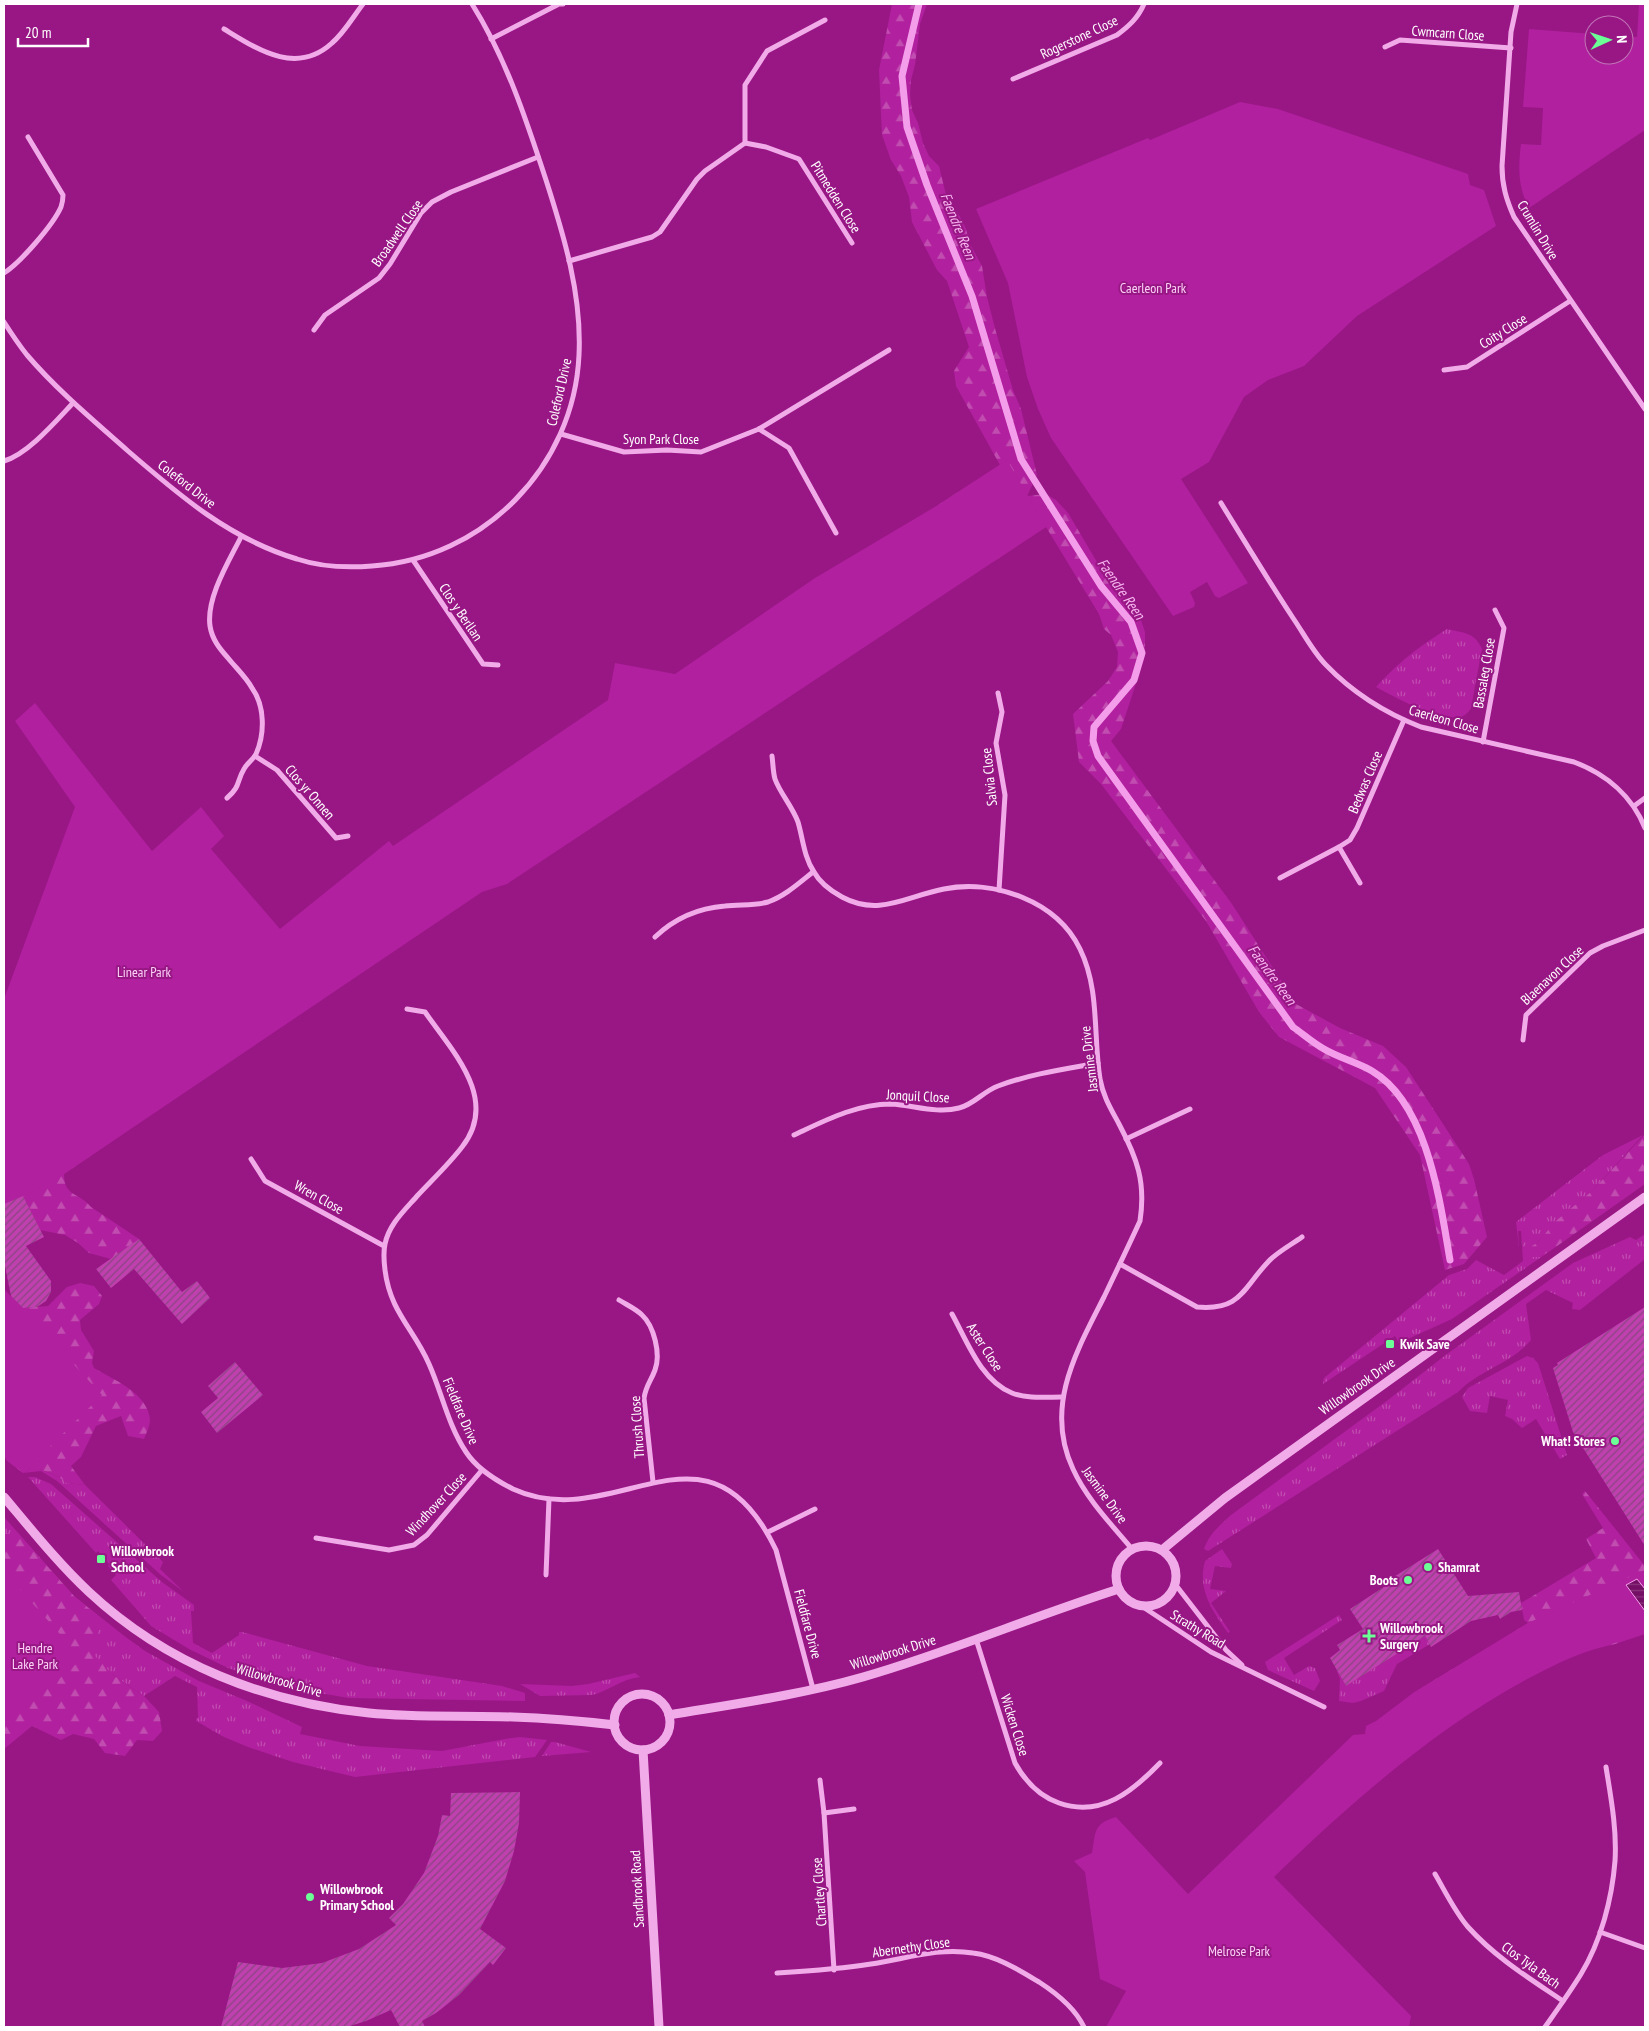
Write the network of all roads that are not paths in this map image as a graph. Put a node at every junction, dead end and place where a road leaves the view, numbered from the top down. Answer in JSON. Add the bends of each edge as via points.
{"nodes":[{"id":1,"x":363,"y":4,"type":"edge"},
{"id":2,"x":472,"y":4,"type":"edge"},
{"id":3,"x":563,"y":4,"type":"edge"},
{"id":4,"x":1144,"y":4,"type":"edge"},
{"id":5,"x":1517,"y":4,"type":"edge"},
{"id":6,"x":826,"y":20,"type":"dead end"},
{"id":7,"x":224,"y":29,"type":"dead end"},
{"id":8,"x":491,"y":39,"type":"junction"},
{"id":9,"x":1385,"y":47,"type":"dead end"},
{"id":10,"x":1511,"y":48,"type":"junction"},
{"id":11,"x":1014,"y":79,"type":"dead end"},
{"id":12,"x":28,"y":137,"type":"dead end"},
{"id":13,"x":745,"y":143,"type":"junction"},
{"id":14,"x":538,"y":157,"type":"junction"},
{"id":15,"x":852,"y":243,"type":"dead end"},
{"id":16,"x":569,"y":260,"type":"junction"},
{"id":17,"x":4,"y":273,"type":"edge"},
{"id":18,"x":1570,"y":301,"type":"junction"},
{"id":19,"x":4,"y":322,"type":"edge"},
{"id":20,"x":314,"y":330,"type":"dead end"},
{"id":21,"x":888,"y":350,"type":"dead end"},
{"id":22,"x":1444,"y":370,"type":"dead end"},
{"id":23,"x":73,"y":403,"type":"junction"},
{"id":24,"x":1645,"y":409,"type":"edge"},
{"id":25,"x":759,"y":429,"type":"junction"},
{"id":26,"x":561,"y":434,"type":"junction"},
{"id":27,"x":4,"y":461,"type":"edge"},
{"id":28,"x":1221,"y":503,"type":"dead end"},
{"id":29,"x":836,"y":533,"type":"dead end"},
{"id":30,"x":241,"y":537,"type":"junction"},
{"id":31,"x":412,"y":560,"type":"junction"},
{"id":32,"x":1495,"y":610,"type":"dead end"},
{"id":33,"x":498,"y":665,"type":"dead end"},
{"id":34,"x":998,"y":693,"type":"dead end"},
{"id":35,"x":1404,"y":720,"type":"junction"},
{"id":36,"x":1483,"y":742,"type":"junction"},
{"id":37,"x":255,"y":756,"type":"junction"},
{"id":38,"x":772,"y":756,"type":"dead end"},
{"id":39,"x":227,"y":798,"type":"dead end"},
{"id":40,"x":1645,"y":798,"type":"edge"},
{"id":41,"x":1634,"y":806,"type":"junction"},
{"id":42,"x":1645,"y":828,"type":"edge"},
{"id":43,"x":348,"y":836,"type":"dead end"},
{"id":44,"x":1339,"y":847,"type":"junction"},
{"id":45,"x":814,"y":872,"type":"junction"},
{"id":46,"x":1280,"y":878,"type":"dead end"},
{"id":47,"x":1360,"y":883,"type":"dead end"},
{"id":48,"x":999,"y":890,"type":"junction"},
{"id":49,"x":1645,"y":930,"type":"edge"},
{"id":50,"x":656,"y":937,"type":"dead end"},
{"id":51,"x":407,"y":1008,"type":"dead end"},
{"id":52,"x":1524,"y":1040,"type":"dead end"},
{"id":53,"x":1098,"y":1063,"type":"junction"},
{"id":54,"x":1190,"y":1109,"type":"dead end"},
{"id":55,"x":794,"y":1134,"type":"dead end"},
{"id":56,"x":1126,"y":1139,"type":"junction"},
{"id":57,"x":251,"y":1159,"type":"dead end"},
{"id":58,"x":1645,"y":1198,"type":"edge"},
{"id":59,"x":1302,"y":1237,"type":"dead end"},
{"id":60,"x":384,"y":1246,"type":"junction"},
{"id":61,"x":1120,"y":1264,"type":"junction"},
{"id":62,"x":619,"y":1300,"type":"dead end"},
{"id":63,"x":952,"y":1314,"type":"dead end"},
{"id":64,"x":1062,"y":1397,"type":"junction"},
{"id":65,"x":482,"y":1470,"type":"junction"},
{"id":66,"x":653,"y":1482,"type":"junction"},
{"id":67,"x":4,"y":1497,"type":"edge"},
{"id":68,"x":549,"y":1499,"type":"junction"},
{"id":69,"x":815,"y":1509,"type":"dead end"},
{"id":70,"x":768,"y":1532,"type":"junction"},
{"id":71,"x":316,"y":1538,"type":"dead end"},
{"id":72,"x":1132,"y":1549,"type":"junction"},
{"id":73,"x":1162,"y":1550,"type":"junction"},
{"id":74,"x":546,"y":1575,"type":"dead end"},
{"id":75,"x":1175,"y":1584,"type":"junction"},
{"id":76,"x":1119,"y":1590,"type":"junction"},
{"id":77,"x":1140,"y":1606,"type":"junction"},
{"id":78,"x":976,"y":1639,"type":"junction"},
{"id":79,"x":1246,"y":1669,"type":"junction"},
{"id":80,"x":813,"y":1689,"type":"junction"},
{"id":81,"x":1324,"y":1707,"type":"dead end"},
{"id":82,"x":669,"y":1715,"type":"junction"},
{"id":83,"x":615,"y":1725,"type":"junction"},
{"id":84,"x":643,"y":1750,"type":"junction"},
{"id":85,"x":1160,"y":1763,"type":"dead end"},
{"id":86,"x":1606,"y":1767,"type":"dead end"},
{"id":87,"x":820,"y":1780,"type":"dead end"},
{"id":88,"x":854,"y":1809,"type":"dead end"},
{"id":89,"x":824,"y":1813,"type":"junction"},
{"id":90,"x":1435,"y":1874,"type":"dead end"},
{"id":91,"x":1600,"y":1932,"type":"junction"},
{"id":92,"x":1645,"y":1948,"type":"edge"},
{"id":93,"x":834,"y":1970,"type":"junction"},
{"id":94,"x":777,"y":1973,"type":"dead end"},
{"id":95,"x":1562,"y":2002,"type":"junction"},
{"id":96,"x":659,"y":2027,"type":"edge"},
{"id":97,"x":1084,"y":2027,"type":"edge"},
{"id":98,"x":1545,"y":2027,"type":"edge"}],
"edges":[{"from":1,"to":7,"type":"street","via":[[332,43],[317,53],[296,58],[275,57]]},
{"from":2,"to":8,"type":"street","name":"Coleford Drive"},
{"from":3,"to":8,"type":"street"},
{"from":4,"to":11,"type":"street","name":"Rogerstone Close","via":[[1131,25],[1118,35]]},
{"from":5,"to":10,"type":"street","name":"Crumlin Drive"},
{"from":6,"to":13,"type":"street","via":[[767,51],[745,85]]},
{"from":8,"to":14,"type":"street","name":"Coleford Drive","via":[[515,90]]},
{"from":9,"to":10,"type":"street","name":"Cwmcarn Close","via":[[1400,40]]},
{"from":10,"to":18,"type":"street","name":"Crumlin Drive","via":[[1502,183],[1514,217]]},
{"from":12,"to":17,"type":"street","via":[[63,195],[61,206],[49,225],[14,267]]},
{"from":13,"to":15,"type":"street","name":"Pitmedden Close","via":[[799,159]]},
{"from":13,"to":16,"type":"street","via":[[697,179],[660,232]]},
{"from":14,"to":16,"type":"street","name":"Coleford Drive"},
{"from":14,"to":20,"type":"street","name":"Broadwell Close","via":[[432,202],[421,213],[379,278],[326,316]]},
{"from":16,"to":26,"type":"street","name":"Coleford Drive","via":[[576,298],[579,355]]},
{"from":18,"to":22,"type":"street","name":"Coity Close","via":[[1467,367]]},
{"from":18,"to":24,"type":"street","name":"Crumlin Drive"},
{"from":19,"to":23,"type":"street","name":"Coleford Drive","via":[[26,354]]},
{"from":21,"to":25,"type":"street","name":"Syon Park Close"},
{"from":23,"to":27,"type":"street","via":[[16,456]]},
{"from":23,"to":30,"type":"street","name":"Coleford Drive","via":[[185,500]]},
{"from":25,"to":26,"type":"street","name":"Syon Park Close","via":[[701,452],[624,452]]},
{"from":25,"to":29,"type":"street","via":[[788,448]]},
{"from":26,"to":31,"type":"street","name":"Coleford Drive","via":[[528,488],[492,522],[446,549]]},
{"from":28,"to":35,"type":"street","name":"Caerleon Close","via":[[1325,664],[1359,693]]},
{"from":30,"to":31,"type":"street","name":"Coleford Drive","via":[[298,560],[323,565],[357,567]]},
{"from":30,"to":37,"type":"street","via":[[212,598],[209,612],[214,641],[253,688],[260,706],[262,723]]},
{"from":31,"to":33,"type":"street","name":"Clos y Berllan","via":[[483,664]]},
{"from":32,"to":36,"type":"street","name":"Bassaleg Close","via":[[1504,628]]},
{"from":34,"to":48,"type":"street","name":"Salvia Close","via":[[1002,712],[996,743],[1005,795]]},
{"from":35,"to":36,"type":"street","name":"Caerleon Close"},
{"from":35,"to":44,"type":"street","name":"Bedwas Close","via":[[1357,828],[1350,840]]},
{"from":36,"to":41,"type":"street","name":"Caerleon Close","via":[[1588,767],[1619,789]]},
{"from":37,"to":39,"type":"street","via":[[243,769],[236,790]]},
{"from":37,"to":43,"type":"street","name":"Clos yr Onnen","via":[[277,770],[336,838]]},
{"from":38,"to":45,"type":"street","name":"Jasmine Drive","via":[[775,779],[793,810]]},
{"from":40,"to":41,"type":"street"},
{"from":41,"to":42,"type":"street","name":"Caerleon Close"},
{"from":44,"to":46,"type":"street","name":"Bedwas Close"},
{"from":44,"to":47,"type":"street"},
{"from":45,"to":48,"type":"street","name":"Jasmine Drive","via":[[835,893],[868,906],[887,905],[944,889],[974,887]]},
{"from":45,"to":50,"type":"street","via":[[767,902],[709,909],[684,917]]},
{"from":48,"to":53,"type":"street","name":"Jasmine Drive","via":[[1045,910],[1063,925],[1079,947],[1094,994]]},
{"from":49,"to":52,"type":"street","name":"Blaenavon Close","via":[[1590,953],[1526,1015]]},
{"from":51,"to":60,"type":"street","name":"Fieldfare Drive","via":[[425,1012],[469,1075],[476,1096],[476,1115],[464,1145],[400,1214]]},
{"from":53,"to":55,"type":"street","name":"Jonquil Close","via":[[1054,1070],[1001,1085],[960,1108],[945,1110],[873,1105]]},
{"from":53,"to":56,"type":"street","name":"Jasmine Drive","via":[[1105,1098]]},
{"from":54,"to":56,"type":"street"},
{"from":56,"to":61,"type":"street","name":"Jasmine Drive","via":[[1136,1160],[1143,1201],[1140,1221]]},
{"from":57,"to":60,"type":"street","name":"Wren Close","via":[[265,1180]]},
{"from":58,"to":73,"type":"street","name":"Willowbrook Drive","via":[[1225,1498]]},
{"from":59,"to":61,"type":"street","via":[[1269,1260],[1242,1296],[1210,1308],[1197,1307]]},
{"from":60,"to":65,"type":"street","name":"Fieldfare Drive","via":[[387,1286],[396,1310],[427,1359],[456,1434]]},
{"from":61,"to":64,"type":"street","name":"Jasmine Drive","via":[[1080,1343]]},
{"from":62,"to":66,"type":"street","name":"Thrush Close","via":[[644,1316],[656,1340],[656,1369],[646,1385],[644,1398]]},
{"from":63,"to":64,"type":"street","name":"Aster Close","via":[[988,1376],[999,1386],[1029,1397]]},
{"from":64,"to":72,"type":"street","name":"Jasmine Drive","via":[[1060,1423],[1073,1470]]},
{"from":65,"to":68,"type":"street","name":"Fieldfare Drive","via":[[519,1492]]},
{"from":65,"to":71,"type":"street","name":"Windhover Close","via":[[414,1546],[389,1550]]},
{"from":66,"to":68,"type":"street","name":"Fieldfare Drive","via":[[599,1497]]},
{"from":66,"to":70,"type":"street","name":"Fieldfare Drive","via":[[692,1478],[736,1494],[754,1511]]},
{"from":67,"to":83,"type":"street","name":"Willowbrook Drive","via":[[70,1574],[109,1609],[177,1655],[237,1684],[299,1702],[371,1713],[543,1718]]},
{"from":68,"to":74,"type":"street"},
{"from":69,"to":70,"type":"street"},
{"from":70,"to":80,"type":"street","name":"Fieldfare Drive","via":[[776,1550]]},
{"from":72,"to":73,"type":"street","via":[[1146,1545]]},
{"from":72,"to":76,"type":"street","via":[[1123,1556],[1116,1572]]},
{"from":73,"to":75,"type":"street","via":[[1174,1565]]},
{"from":75,"to":77,"type":"street","via":[[1172,1592],[1158,1604]]},
{"from":75,"to":79,"type":"street","name":"Strathy Road","via":[[1226,1650]]},
{"from":76,"to":77,"type":"street","via":[[1124,1597]]},
{"from":76,"to":78,"type":"street","name":"Willowbrook Drive"},
{"from":77,"to":79,"type":"street","name":"Strathy Road","via":[[1211,1652]]},
{"from":78,"to":80,"type":"street","name":"Willowbrook Drive","via":[[863,1677]]},
{"from":78,"to":85,"type":"street","name":"Wicken Close","via":[[1014,1763],[1023,1777],[1049,1799],[1082,1809],[1100,1806],[1136,1786]]},
{"from":79,"to":81,"type":"street","name":"Strathy Road"},
{"from":80,"to":82,"type":"street","name":"Willowbrook Drive"},
{"from":82,"to":83,"type":"street","via":[[659,1700],[651,1695],[633,1695],[625,1700],[615,1715]]},
{"from":82,"to":84,"type":"street","via":[[664,1739],[658,1745]]},
{"from":83,"to":84,"type":"street","via":[[620,1739]]},
{"from":84,"to":96,"type":"street","name":"Sandbrook Road"},
{"from":86,"to":91,"type":"street","name":"Clos Tyla Bach","via":[[1614,1822],[1615,1861]]},
{"from":87,"to":89,"type":"street","name":"Chartley Close"},
{"from":88,"to":89,"type":"street"},
{"from":89,"to":93,"type":"street","name":"Chartley Close"},
{"from":90,"to":95,"type":"street","name":"Clos Tyla Bach","via":[[1467,1925],[1489,1948]]},
{"from":91,"to":92,"type":"street"},
{"from":91,"to":95,"type":"street","name":"Clos Tyla Bach","via":[[1581,1973]]},
{"from":93,"to":94,"type":"street","name":"Abernethy Close"},
{"from":93,"to":97,"type":"street","name":"Abernethy Close","via":[[935,1952],[974,1953],[996,1959],[1048,1988],[1068,2005]]},
{"from":95,"to":98,"type":"street","name":"Clos Tyla Bach"}]}
